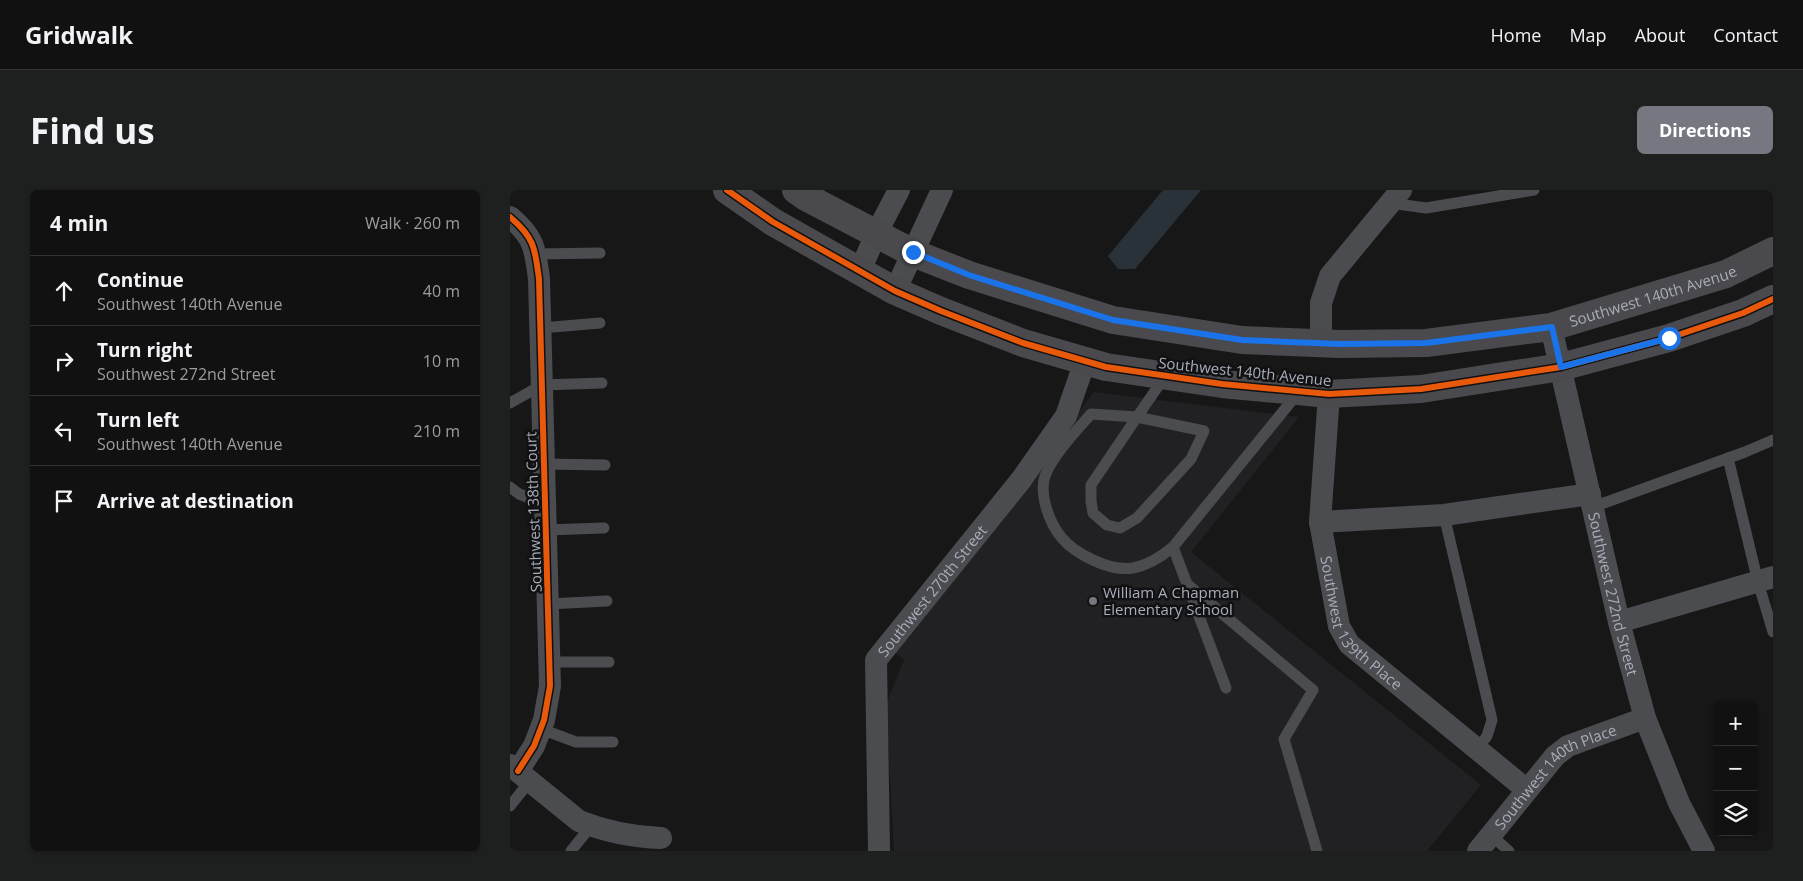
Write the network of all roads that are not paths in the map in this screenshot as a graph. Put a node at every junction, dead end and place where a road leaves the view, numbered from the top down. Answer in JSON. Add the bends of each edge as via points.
{"nodes":[{"id":1,"x":727,"y":190,"type":"edge"},
{"id":2,"x":796,"y":190,"type":"edge"},
{"id":3,"x":899,"y":190,"type":"edge"},
{"id":4,"x":942,"y":190,"type":"edge"},
{"id":5,"x":1534,"y":190,"type":"edge"},
{"id":6,"x":1395,"y":197,"type":"edge"},
{"id":7,"x":510,"y":217,"type":"edge"},
{"id":8,"x":876,"y":234,"type":"junction"},
{"id":9,"x":535,"y":250,"type":"junction"},
{"id":10,"x":913,"y":252,"type":"junction"},
{"id":11,"x":1773,"y":252,"type":"edge"},
{"id":12,"x":600,"y":253,"type":"dead end"},
{"id":13,"x":860,"y":271,"type":"junction"},
{"id":14,"x":895,"y":292,"type":"junction"},
{"id":15,"x":1773,"y":299,"type":"edge"},
{"id":16,"x":600,"y":323,"type":"dead end"},
{"id":17,"x":1552,"y":327,"type":"junction"},
{"id":18,"x":541,"y":328,"type":"junction"},
{"id":19,"x":1321,"y":344,"type":"junction"},
{"id":20,"x":1085,"y":361,"type":"junction"},
{"id":21,"x":1561,"y":367,"type":"junction"},
{"id":22,"x":1163,"y":375,"type":"junction"},
{"id":23,"x":602,"y":383,"type":"dead end"},
{"id":24,"x":542,"y":385,"type":"junction"},
{"id":25,"x":1299,"y":392,"type":"junction"},
{"id":26,"x":1329,"y":394,"type":"junction"},
{"id":27,"x":510,"y":403,"type":"edge"},
{"id":28,"x":1137,"y":417,"type":"junction"},
{"id":29,"x":1773,"y":440,"type":"edge"},
{"id":30,"x":1728,"y":458,"type":"junction"},
{"id":31,"x":544,"y":464,"type":"junction"},
{"id":32,"x":605,"y":465,"type":"dead end"},
{"id":33,"x":510,"y":487,"type":"edge"},
{"id":34,"x":1592,"y":500,"type":"junction"},
{"id":35,"x":546,"y":504,"type":"junction"},
{"id":36,"x":1444,"y":516,"type":"junction"},
{"id":37,"x":1320,"y":522,"type":"junction"},
{"id":38,"x":604,"y":528,"type":"dead end"},
{"id":39,"x":546,"y":530,"type":"junction"},
{"id":40,"x":1173,"y":547,"type":"junction"},
{"id":41,"x":1765,"y":579,"type":"edge"},
{"id":42,"x":1187,"y":584,"type":"junction"},
{"id":43,"x":607,"y":601,"type":"dead end"},
{"id":44,"x":548,"y":604,"type":"junction"},
{"id":45,"x":1619,"y":622,"type":"junction"},
{"id":46,"x":1773,"y":632,"type":"edge"},
{"id":47,"x":550,"y":662,"type":"junction"},
{"id":48,"x":609,"y":662,"type":"dead end"},
{"id":49,"x":1226,"y":688,"type":"dead end"},
{"id":50,"x":1645,"y":718,"type":"junction"},
{"id":51,"x":541,"y":729,"type":"junction"},
{"id":52,"x":613,"y":742,"type":"dead end"},
{"id":53,"x":1478,"y":748,"type":"junction"},
{"id":54,"x":519,"y":772,"type":"edge"},
{"id":55,"x":1527,"y":790,"type":"junction"},
{"id":56,"x":510,"y":806,"type":"edge"},
{"id":57,"x":591,"y":826,"type":"junction"},
{"id":58,"x":647,"y":841,"type":"edge"},
{"id":59,"x":1484,"y":843,"type":"edge"},
{"id":60,"x":571,"y":851,"type":"edge"},
{"id":61,"x":879,"y":851,"type":"edge"},
{"id":62,"x":1317,"y":851,"type":"edge"},
{"id":63,"x":1509,"y":851,"type":"edge"},
{"id":64,"x":1704,"y":851,"type":"edge"}],
"edges":[{"from":1,"to":13,"type":"street","via":[[773,222]]},
{"from":2,"to":8,"type":"street"},
{"from":3,"to":8,"type":"street"},
{"from":4,"to":10,"type":"street"},
{"from":5,"to":6,"type":"lane","via":[[1426,208]]},
{"from":6,"to":19,"type":"street","via":[[1330,276],[1322,303]]},
{"from":7,"to":9,"type":"street","via":[[524,228]]},
{"from":8,"to":10,"type":"street"},
{"from":8,"to":13,"type":"street"},
{"from":9,"to":12,"type":"lane"},
{"from":9,"to":18,"type":"street","name":"Southwest 138th Court","via":[[540,279]]},
{"from":10,"to":14,"type":"street"},
{"from":10,"to":19,"type":"street","name":"Southwest 140th Avenue","via":[[969,275],[1113,320],[1242,340]]},
{"from":11,"to":17,"type":"street","name":"Southwest 140th Avenue","via":[[1726,274]]},
{"from":13,"to":14,"type":"street"},
{"from":14,"to":20,"type":"street","name":"Southwest 140th Avenue","via":[[1023,343]]},
{"from":15,"to":21,"type":"street","name":"Southwest 140th Avenue","via":[[1743,313],[1669,338]]},
{"from":16,"to":18,"type":"lane"},
{"from":17,"to":19,"type":"street","name":"Southwest 140th Avenue","via":[[1426,343]]},
{"from":17,"to":21,"type":"street","name":"Southwest 272nd Street"},
{"from":18,"to":24,"type":"street","name":"Southwest 138th Court"},
{"from":20,"to":22,"type":"street","name":"Southwest 140th Avenue"},
{"from":20,"to":61,"type":"street","name":"Southwest 270th Street","via":[[1066,416],[1021,480],[876,660]]},
{"from":21,"to":26,"type":"street","name":"Southwest 140th Avenue","via":[[1422,389]]},
{"from":21,"to":34,"type":"street","name":"Southwest 272nd Street"},
{"from":22,"to":25,"type":"street","name":"Southwest 140th Avenue"},
{"from":22,"to":28,"type":"lane"},
{"from":23,"to":24,"type":"lane"},
{"from":24,"to":27,"type":"lane"},
{"from":24,"to":31,"type":"street","name":"Southwest 138th Court"},
{"from":25,"to":26,"type":"street","name":"Southwest 140th Avenue"},
{"from":25,"to":40,"type":"lane"},
{"from":26,"to":37,"type":"street","name":"Southwest 139th Place"},
{"from":28,"to":28,"type":"lane","via":[[1091,485],[1093,513],[1107,525],[1120,528],[1137,518],[1191,458],[1204,431]]},
{"from":28,"to":40,"type":"lane","via":[[1091,414],[1064,445],[1045,476],[1042,493],[1061,537],[1083,555],[1107,566],[1131,568],[1157,560]]},
{"from":29,"to":30,"type":"lane"},
{"from":30,"to":34,"type":"lane"},
{"from":30,"to":41,"type":"lane"},
{"from":31,"to":32,"type":"lane"},
{"from":31,"to":35,"type":"street","name":"Southwest 138th Court"},
{"from":33,"to":35,"type":"lane"},
{"from":34,"to":36,"type":"street"},
{"from":34,"to":45,"type":"street","name":"Southwest 272nd Street"},
{"from":35,"to":39,"type":"street","name":"Southwest 138th Court"},
{"from":36,"to":37,"type":"street"},
{"from":36,"to":53,"type":"lane","via":[[1492,720],[1488,736]]},
{"from":37,"to":53,"type":"street","name":"Southwest 139th Place","via":[[1338,626],[1349,644]]},
{"from":38,"to":39,"type":"lane"},
{"from":39,"to":44,"type":"street","name":"Southwest 138th Court"},
{"from":40,"to":42,"type":"lane"},
{"from":41,"to":45,"type":"street"},
{"from":41,"to":46,"type":"lane"},
{"from":42,"to":49,"type":"lane"},
{"from":42,"to":62,"type":"lane","via":[[1313,690],[1284,738]]},
{"from":43,"to":44,"type":"lane"},
{"from":44,"to":47,"type":"street","name":"Southwest 138th Court"},
{"from":45,"to":50,"type":"street","name":"Southwest 272nd Street"},
{"from":47,"to":48,"type":"lane"},
{"from":47,"to":51,"type":"street","name":"Southwest 138th Court","via":[[550,686]]},
{"from":50,"to":55,"type":"street","name":"Southwest 140th Place","via":[[1568,746],[1555,756]]},
{"from":50,"to":64,"type":"street","name":"Southwest 272nd Street","via":[[1679,803]]},
{"from":51,"to":52,"type":"lane","via":[[576,742]]},
{"from":51,"to":54,"type":"street","name":"Southwest 138th Court"},
{"from":53,"to":55,"type":"street","name":"Southwest 139th Place"},
{"from":54,"to":56,"type":"lane"},
{"from":54,"to":57,"type":"street","via":[[579,821]]},
{"from":55,"to":59,"type":"street","name":"Southwest 140th Place"},
{"from":57,"to":58,"type":"street"},
{"from":57,"to":60,"type":"lane"},
{"from":59,"to":63,"type":"lane"}]}
